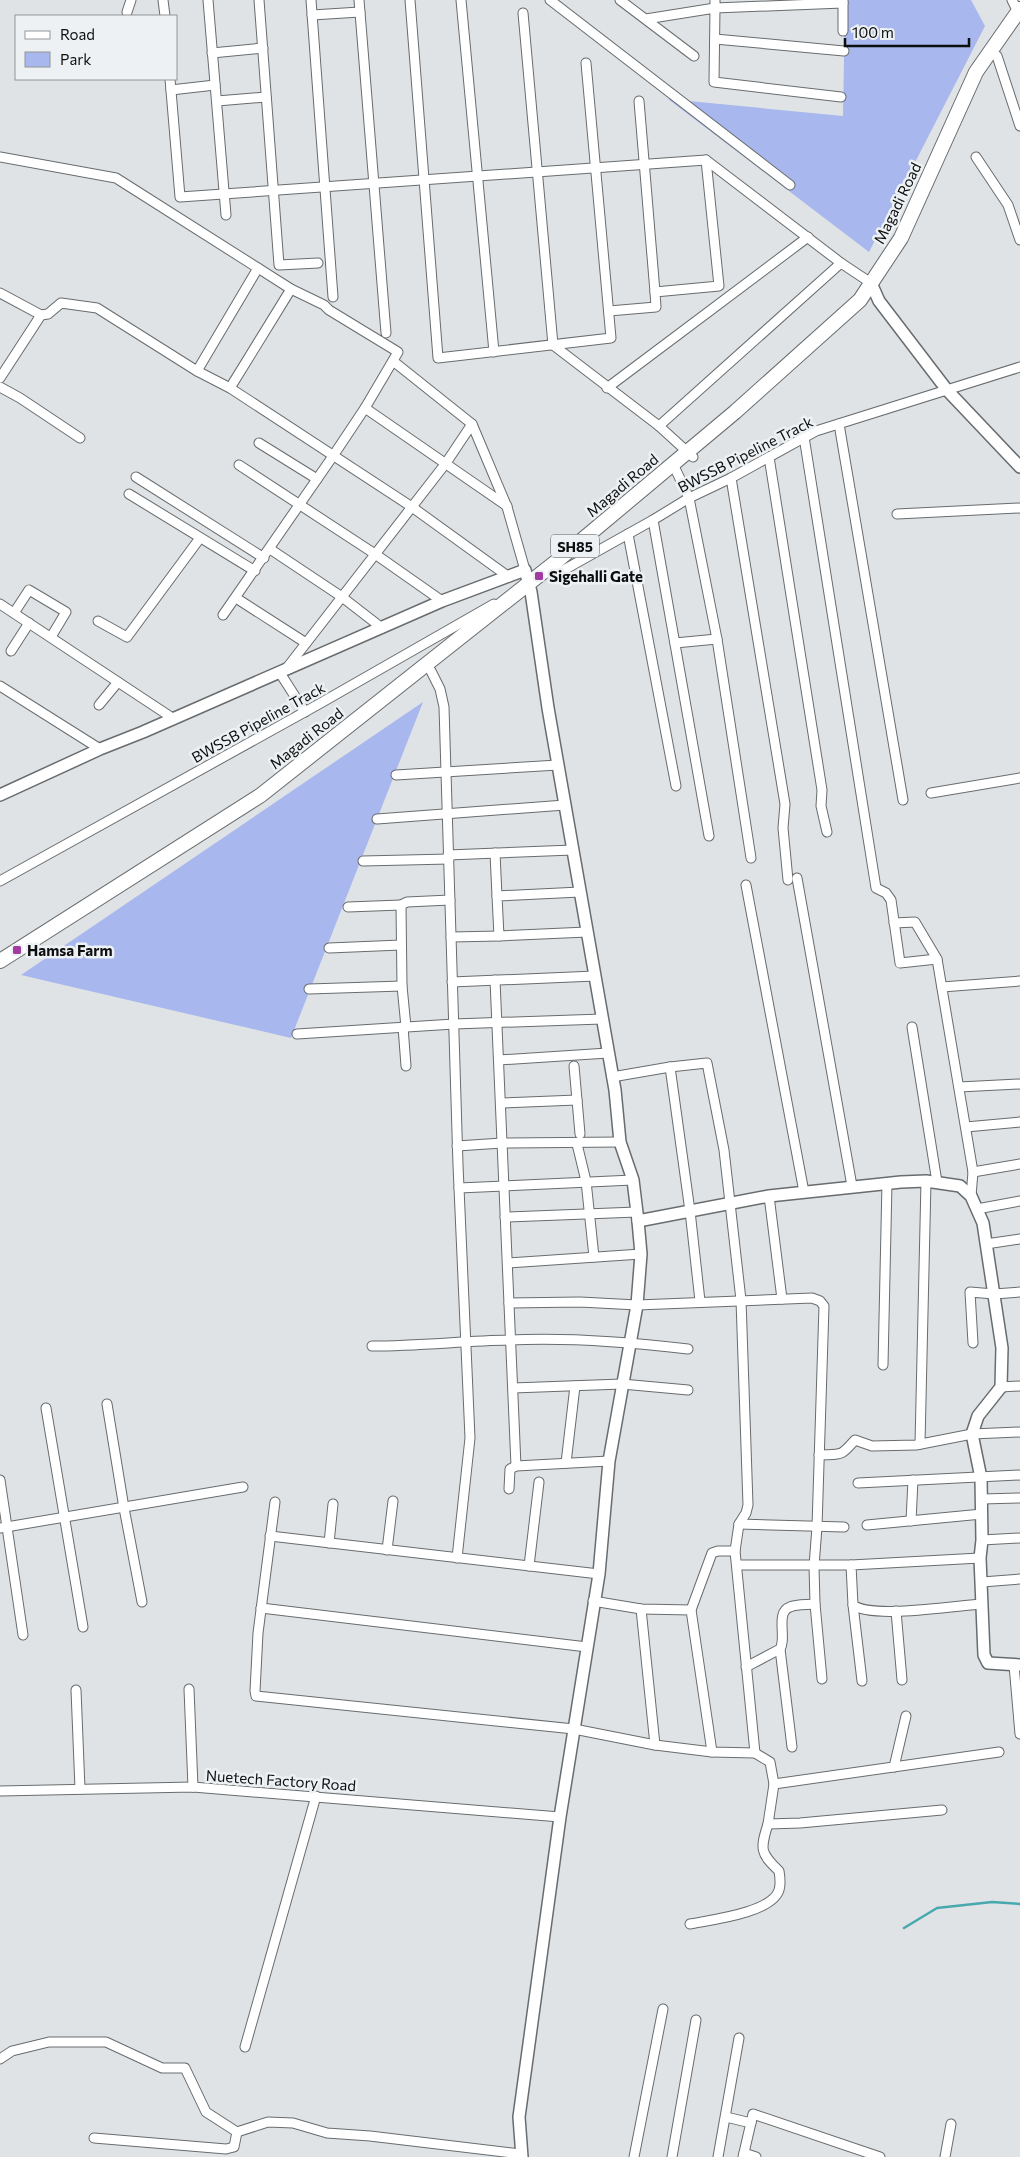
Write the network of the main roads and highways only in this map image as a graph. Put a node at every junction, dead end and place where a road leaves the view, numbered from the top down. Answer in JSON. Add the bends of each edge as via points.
{"nodes":[{"id":1,"x":1018,"y":11,"type":"edge"},
{"id":2,"x":873,"y":287,"type":"junction"},
{"id":3,"x":675,"y":468,"type":"junction"},
{"id":4,"x":528,"y":582,"type":"junction"},
{"id":5,"x":0,"y":961,"type":"edge"},
{"id":6,"x":0,"y":971,"type":"edge"}],
"edges":[{"from":1,"to":2,"type":"main road","name":"Magadi Road","number":"SH85","via":[[976,72],[901,238]]},
{"from":1,"to":2,"type":"main road","name":"Magadi Road","number":"SH85","via":[[997,56],[981,78],[906,244]]},
{"from":2,"to":3,"type":"main road","name":"Magadi Road","number":"SH85"},
{"from":3,"to":4,"type":"main road","name":"Magadi Road","number":"SH85"},
{"from":3,"to":4,"type":"main road","name":"Magadi Road","number":"SH85","via":[[553,576]]},
{"from":4,"to":5,"type":"main road","name":"Magadi Road","number":"SH85","via":[[261,795]]},
{"from":4,"to":6,"type":"main road","name":"Magadi Road","number":"SH85","via":[[431,671],[265,802]]}]}
